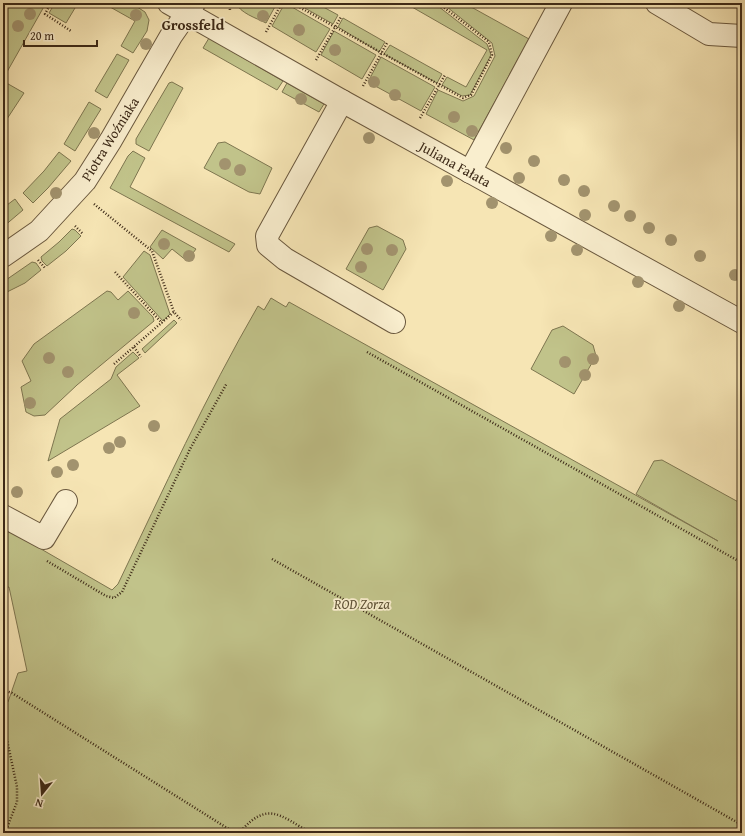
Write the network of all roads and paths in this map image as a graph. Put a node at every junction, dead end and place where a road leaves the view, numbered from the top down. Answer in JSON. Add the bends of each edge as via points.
{"nodes":[{"id":1,"x":51,"y":3,"type":"edge"},
{"id":2,"x":282,"y":3,"type":"edge"},
{"id":3,"x":292,"y":3,"type":"edge"},
{"id":4,"x":438,"y":3,"type":"edge"},
{"id":5,"x":561,"y":3,"type":"edge"},
{"id":6,"x":657,"y":3,"type":"edge"},
{"id":7,"x":184,"y":6,"type":"edge"},
{"id":8,"x":341,"y":17,"type":"dead end"},
{"id":9,"x":335,"y":27,"type":"junction"},
{"id":10,"x":71,"y":31,"type":"dead end"},
{"id":11,"x":265,"y":33,"type":"dead end"},
{"id":12,"x":742,"y":36,"type":"edge"},
{"id":13,"x":387,"y":43,"type":"dead end"},
{"id":14,"x":382,"y":53,"type":"junction"},
{"id":15,"x":316,"y":61,"type":"dead end"},
{"id":16,"x":445,"y":75,"type":"dead end"},
{"id":17,"x":439,"y":85,"type":"junction"},
{"id":18,"x":362,"y":87,"type":"dead end"},
{"id":19,"x":342,"y":101,"type":"junction"},
{"id":20,"x":420,"y":119,"type":"dead end"},
{"id":21,"x":470,"y":172,"type":"junction"},
{"id":22,"x":92,"y":202,"type":"dead end"},
{"id":23,"x":72,"y":224,"type":"dead end"},
{"id":24,"x":83,"y":234,"type":"dead end"},
{"id":25,"x":3,"y":256,"type":"edge"},
{"id":26,"x":34,"y":256,"type":"dead end"},
{"id":27,"x":45,"y":268,"type":"dead end"},
{"id":28,"x":115,"y":272,"type":"dead end"},
{"id":29,"x":174,"y":312,"type":"junction"},
{"id":30,"x":180,"y":320,"type":"dead end"},
{"id":31,"x":394,"y":322,"type":"dead end"},
{"id":32,"x":742,"y":322,"type":"edge"},
{"id":33,"x":162,"y":323,"type":"junction"},
{"id":34,"x":134,"y":347,"type":"junction"},
{"id":35,"x":367,"y":352,"type":"dead end"},
{"id":36,"x":141,"y":357,"type":"dead end"},
{"id":37,"x":114,"y":364,"type":"dead end"},
{"id":38,"x":227,"y":383,"type":"dead end"},
{"id":39,"x":66,"y":501,"type":"dead end"},
{"id":40,"x":3,"y":516,"type":"edge"},
{"id":41,"x":272,"y":559,"type":"dead end"},
{"id":42,"x":44,"y":560,"type":"dead end"},
{"id":43,"x":742,"y":563,"type":"edge"},
{"id":44,"x":3,"y":690,"type":"edge"},
{"id":45,"x":3,"y":721,"type":"edge"},
{"id":46,"x":742,"y":825,"type":"edge"},
{"id":47,"x":3,"y":826,"type":"edge"},
{"id":48,"x":7,"y":829,"type":"junction"},
{"id":49,"x":6,"y":833,"type":"edge"},
{"id":50,"x":234,"y":833,"type":"edge"},
{"id":51,"x":239,"y":833,"type":"edge"},
{"id":52,"x":311,"y":833,"type":"edge"}],
"edges":[{"from":1,"to":10,"type":"path","via":[[45,14]]},
{"from":2,"to":11,"type":"path"},
{"from":3,"to":9,"type":"path"},
{"from":4,"to":17,"type":"path","via":[[489,42],[492,55],[471,95],[463,98]]},
{"from":5,"to":21,"type":"street"},
{"from":6,"to":12,"type":"street","via":[[709,34]]},
{"from":7,"to":19,"type":"street","name":"Juliana Fałata"},
{"from":7,"to":25,"type":"street","name":"Piotra Woźniaka","via":[[171,36],[85,181],[39,231]]},
{"from":8,"to":9,"type":"path"},
{"from":9,"to":14,"type":"path"},
{"from":9,"to":15,"type":"path"},
{"from":13,"to":14,"type":"path"},
{"from":14,"to":17,"type":"path"},
{"from":14,"to":18,"type":"path"},
{"from":16,"to":17,"type":"path"},
{"from":17,"to":20,"type":"path"},
{"from":19,"to":21,"type":"street","name":"Juliana Fałata"},
{"from":19,"to":31,"type":"street","via":[[267,236],[268,245],[285,259]]},
{"from":21,"to":32,"type":"street","name":"Juliana Fałata"},
{"from":22,"to":29,"type":"path","via":[[152,251]]},
{"from":23,"to":24,"type":"path"},
{"from":26,"to":27,"type":"path"},
{"from":28,"to":33,"type":"path"},
{"from":29,"to":30,"type":"path"},
{"from":29,"to":33,"type":"path"},
{"from":33,"to":34,"type":"path"},
{"from":34,"to":36,"type":"path"},
{"from":34,"to":37,"type":"path"},
{"from":35,"to":43,"type":"path"},
{"from":38,"to":42,"type":"path","via":[[190,449],[122,592],[114,598],[106,596]]},
{"from":39,"to":40,"type":"street","via":[[44,538]]},
{"from":41,"to":46,"type":"path"},
{"from":44,"to":50,"type":"path","via":[[12,693]]},
{"from":45,"to":48,"type":"path","via":[[17,787],[17,802]]},
{"from":47,"to":48,"type":"path"},
{"from":48,"to":49,"type":"path"},
{"from":51,"to":52,"type":"path","via":[[260,815],[274,813]]}]}
